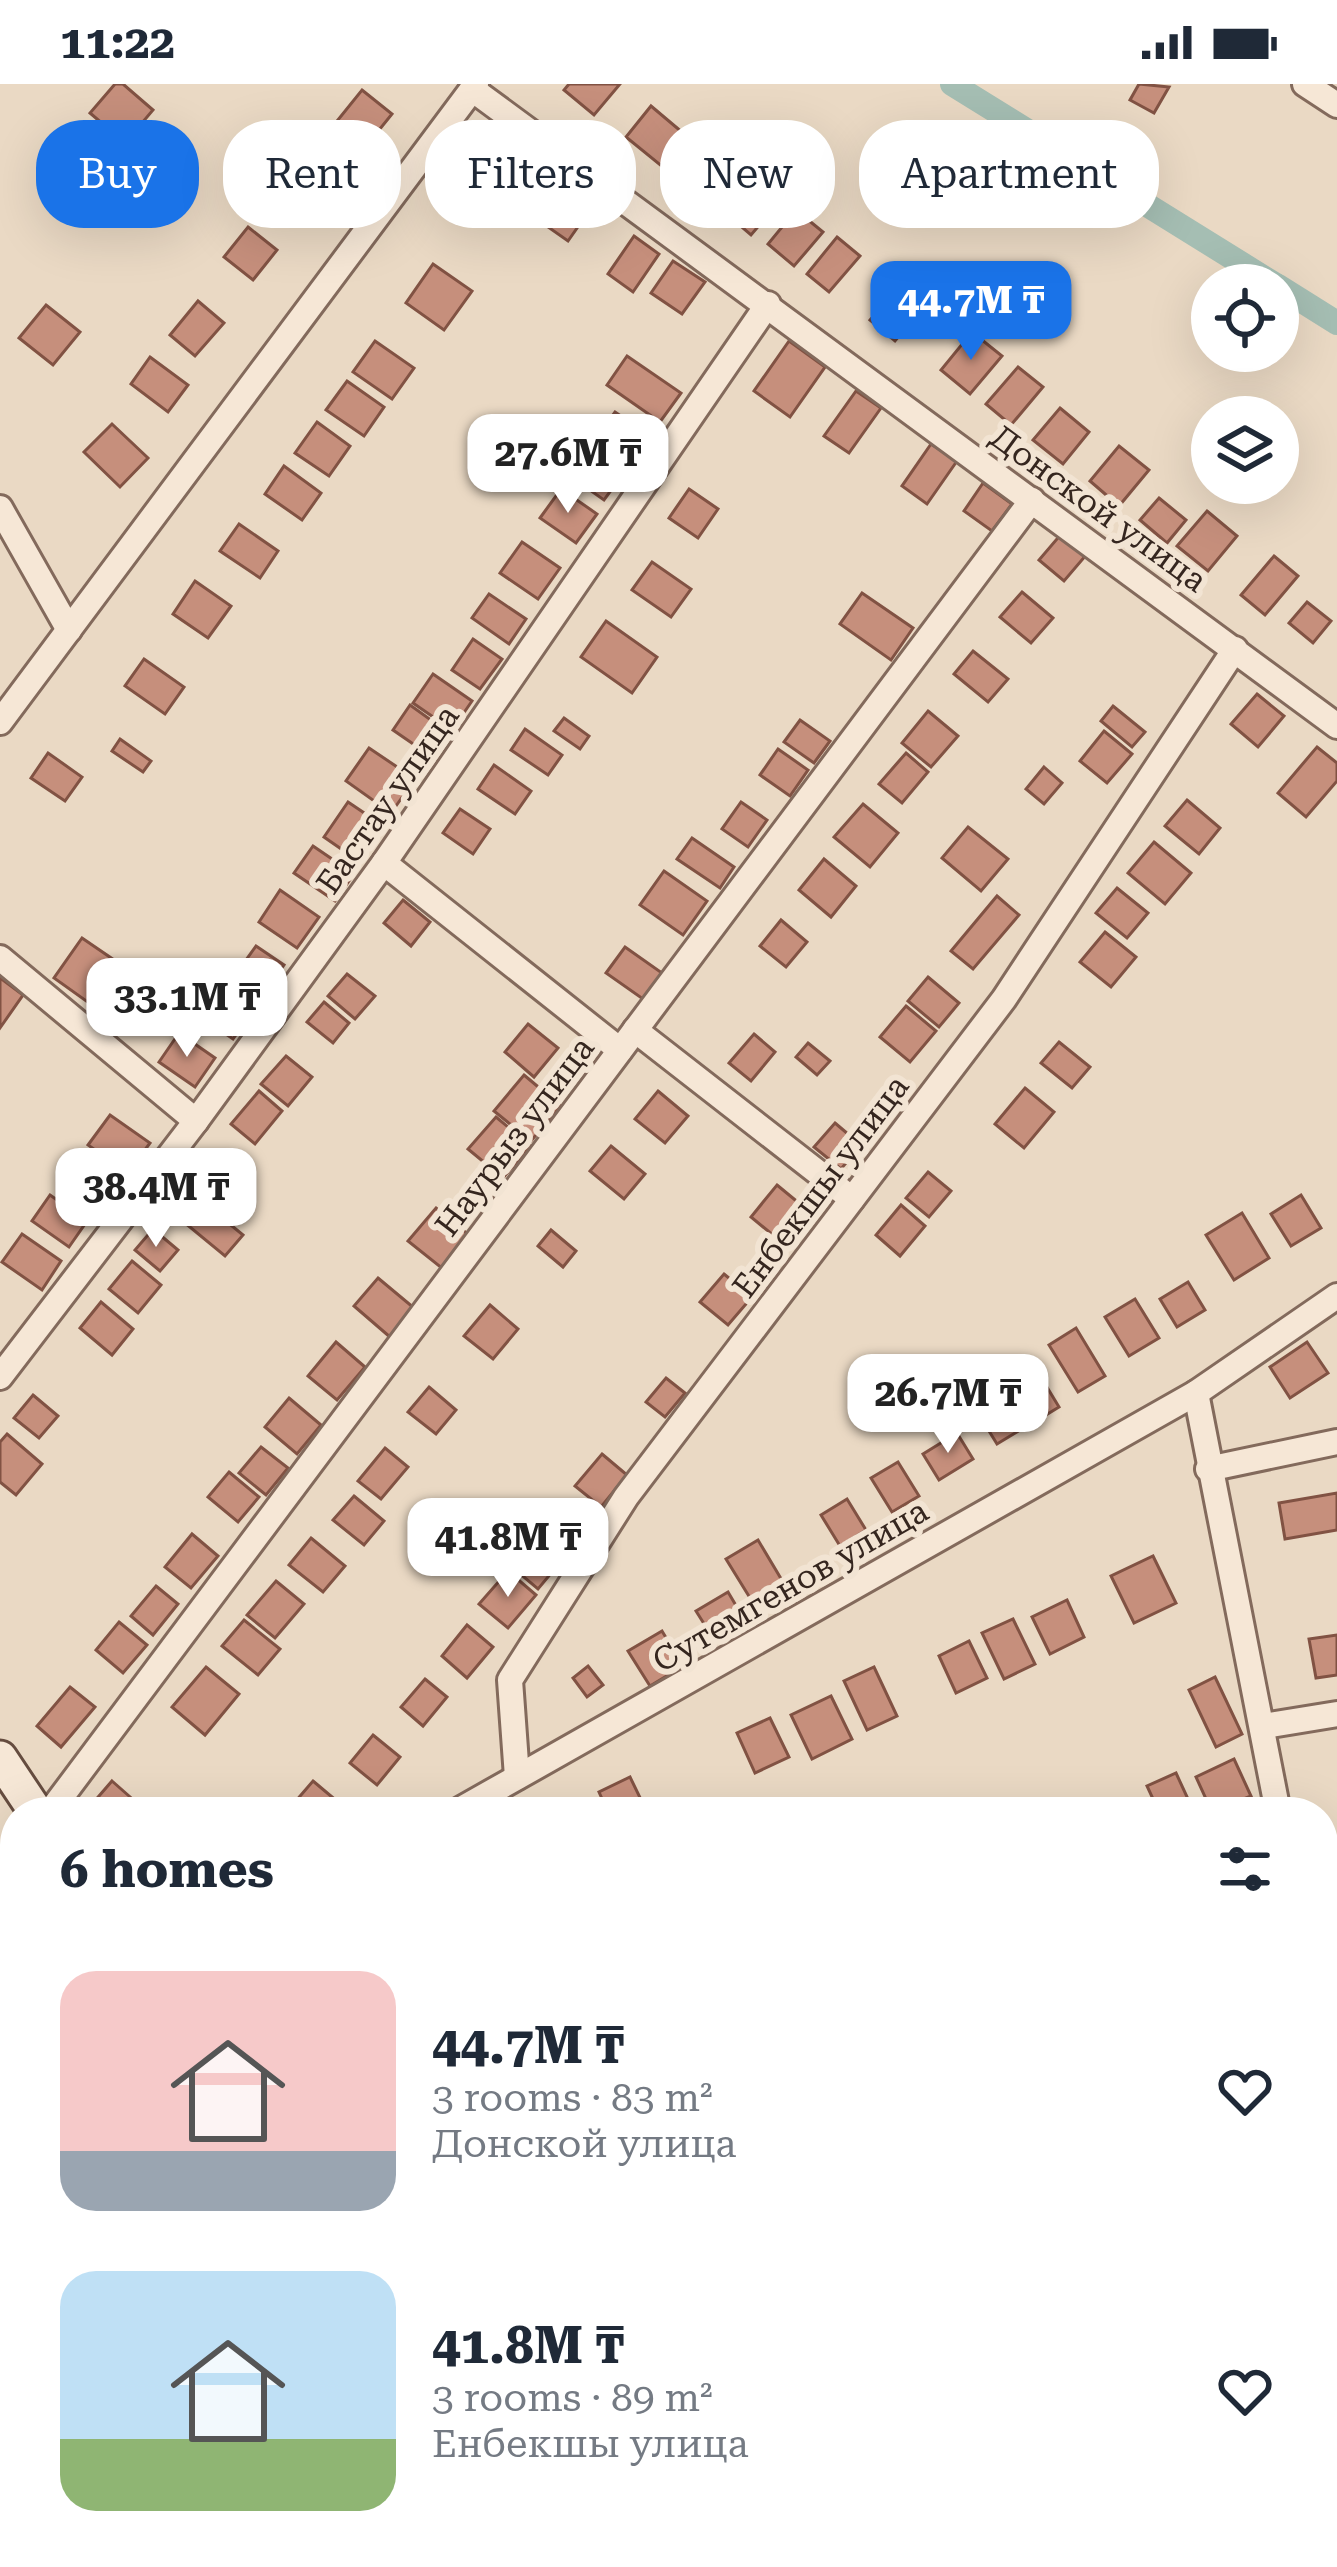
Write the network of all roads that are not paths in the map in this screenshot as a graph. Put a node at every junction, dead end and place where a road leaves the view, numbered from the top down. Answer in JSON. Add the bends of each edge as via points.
{"nodes":[{"id":1,"x":1305,"y":84,"type":"edge"},
{"id":2,"x":474,"y":86,"type":"edge"},
{"id":3,"x":1337,"y":105,"type":"edge"},
{"id":4,"x":768,"y":304,"type":"junction"},
{"id":5,"x":1032,"y":500,"type":"junction"},
{"id":6,"x":0,"y":508,"type":"edge"},
{"id":7,"x":69,"y":630,"type":"junction"},
{"id":8,"x":1235,"y":649,"type":"junction"},
{"id":9,"x":0,"y":722,"type":"edge"},
{"id":10,"x":1337,"y":726,"type":"edge"},
{"id":11,"x":384,"y":863,"type":"junction"},
{"id":12,"x":0,"y":958,"type":"edge"},
{"id":13,"x":627,"y":1040,"type":"junction"},
{"id":14,"x":196,"y":1121,"type":"junction"},
{"id":15,"x":852,"y":1199,"type":"junction"},
{"id":16,"x":1337,"y":1296,"type":"edge"},
{"id":17,"x":0,"y":1377,"type":"edge"},
{"id":18,"x":1196,"y":1393,"type":"junction"},
{"id":19,"x":1337,"y":1442,"type":"edge"},
{"id":20,"x":1208,"y":1469,"type":"junction"},
{"id":21,"x":1337,"y":1714,"type":"edge"},
{"id":22,"x":1264,"y":1726,"type":"junction"},
{"id":23,"x":0,"y":1758,"type":"edge"},
{"id":24,"x":517,"y":1777,"type":"junction"},
{"id":25,"x":26,"y":1797,"type":"edge"},
{"id":26,"x":61,"y":1797,"type":"edge"},
{"id":27,"x":482,"y":1797,"type":"edge"},
{"id":28,"x":1274,"y":1797,"type":"edge"}],
"edges":[{"from":1,"to":3,"type":"street"},
{"from":2,"to":4,"type":"street","name":"Донской улица"},
{"from":2,"to":7,"type":"street"},
{"from":4,"to":5,"type":"street","name":"Донской улица"},
{"from":4,"to":11,"type":"street","name":"Бастау улица"},
{"from":5,"to":8,"type":"street","name":"Донской улица"},
{"from":5,"to":13,"type":"street","name":"Наурыз улица"},
{"from":6,"to":7,"type":"street"},
{"from":7,"to":9,"type":"street"},
{"from":8,"to":10,"type":"street","name":"Донской улица"},
{"from":8,"to":15,"type":"street","name":"Енбекшы улица","via":[[1004,999]]},
{"from":11,"to":13,"type":"street"},
{"from":11,"to":14,"type":"street","name":"Бастау улица"},
{"from":12,"to":14,"type":"street"},
{"from":13,"to":15,"type":"street"},
{"from":13,"to":26,"type":"street","name":"Наурыз улица"},
{"from":14,"to":17,"type":"street","name":"Бастау улица"},
{"from":15,"to":24,"type":"street","name":"Енбекшы улица","via":[[626,1497],[510,1680]]},
{"from":16,"to":18,"type":"street","name":"Сутемгенов улица"},
{"from":18,"to":20,"type":"street"},
{"from":18,"to":24,"type":"street","name":"Сутемгенов улица"},
{"from":19,"to":20,"type":"street"},
{"from":20,"to":22,"type":"street"},
{"from":21,"to":22,"type":"street"},
{"from":22,"to":28,"type":"street"},
{"from":23,"to":25,"type":"street"},
{"from":24,"to":27,"type":"street","name":"Сутемгенов улица"}]}
